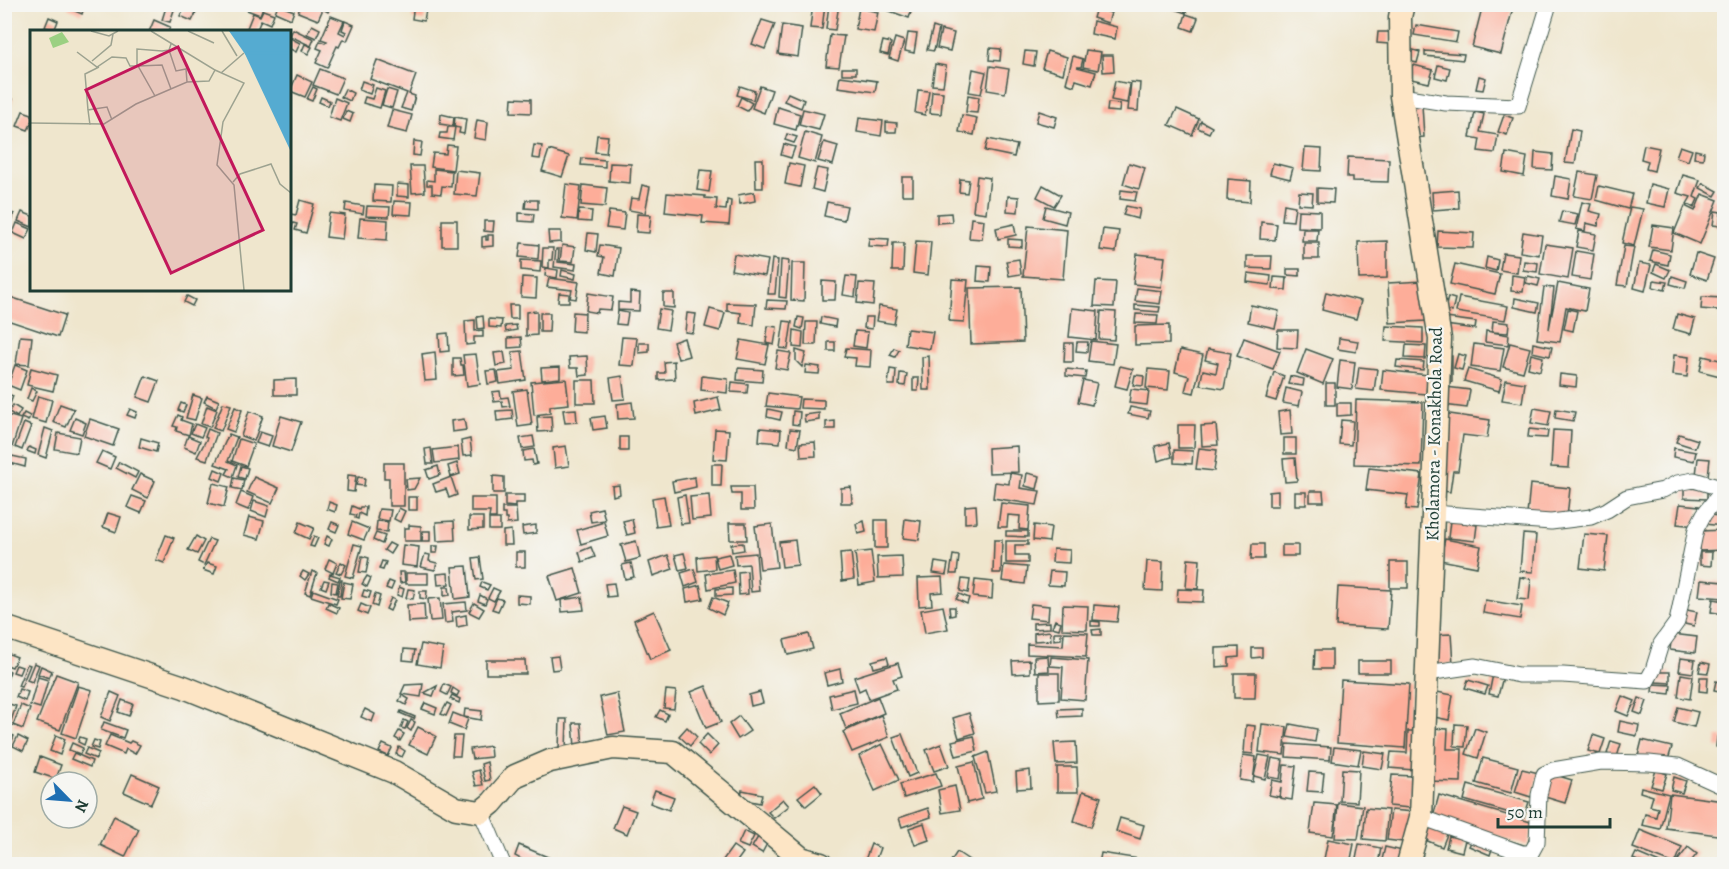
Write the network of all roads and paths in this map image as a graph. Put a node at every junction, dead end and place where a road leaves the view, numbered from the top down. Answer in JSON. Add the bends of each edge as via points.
{"nodes":[{"id":1,"x":1403,"y":4,"type":"edge"},
{"id":2,"x":1549,"y":4,"type":"edge"},
{"id":3,"x":1401,"y":96,"type":"junction"},
{"id":4,"x":1725,"y":489,"type":"edge"},
{"id":5,"x":1433,"y":513,"type":"junction"},
{"id":6,"x":4,"y":627,"type":"edge"},
{"id":7,"x":1426,"y":672,"type":"junction"},
{"id":8,"x":1725,"y":787,"type":"edge"},
{"id":9,"x":481,"y":812,"type":"junction"},
{"id":10,"x":1421,"y":817,"type":"junction"},
{"id":11,"x":503,"y":864,"type":"edge"},
{"id":12,"x":821,"y":864,"type":"edge"},
{"id":13,"x":1407,"y":864,"type":"edge"}],
"edges":[{"from":1,"to":3,"type":"street","name":"Kholamora - Konakhola Road"},
{"from":2,"to":3,"type":"street","via":[[1518,106],[1446,103]]},
{"from":3,"to":5,"type":"street","name":"Kholamora - Konakhola Road","via":[[1440,339]]},
{"from":4,"to":5,"type":"street","via":[[1694,480],[1677,483],[1663,490],[1627,496],[1592,517],[1560,521]]},
{"from":4,"to":7,"type":"street","via":[[1696,529],[1677,622],[1661,644],[1647,681],[1520,675],[1475,666]]},
{"from":5,"to":7,"type":"street","name":"Kholamora - Konakhola Road"},
{"from":6,"to":9,"type":"street","via":[[184,687],[394,772],[456,808]]},
{"from":7,"to":10,"type":"street","name":"Kholamora - Konakhola Road"},
{"from":8,"to":10,"type":"street","via":[[1678,766],[1649,763],[1601,762],[1554,770],[1544,774],[1537,842],[1531,853]]},
{"from":9,"to":11,"type":"street"},
{"from":9,"to":12,"type":"street","via":[[515,776],[550,761],[614,748],[673,752],[801,858]]},
{"from":10,"to":13,"type":"street","name":"Kholamora - Konakhola Road"}]}
